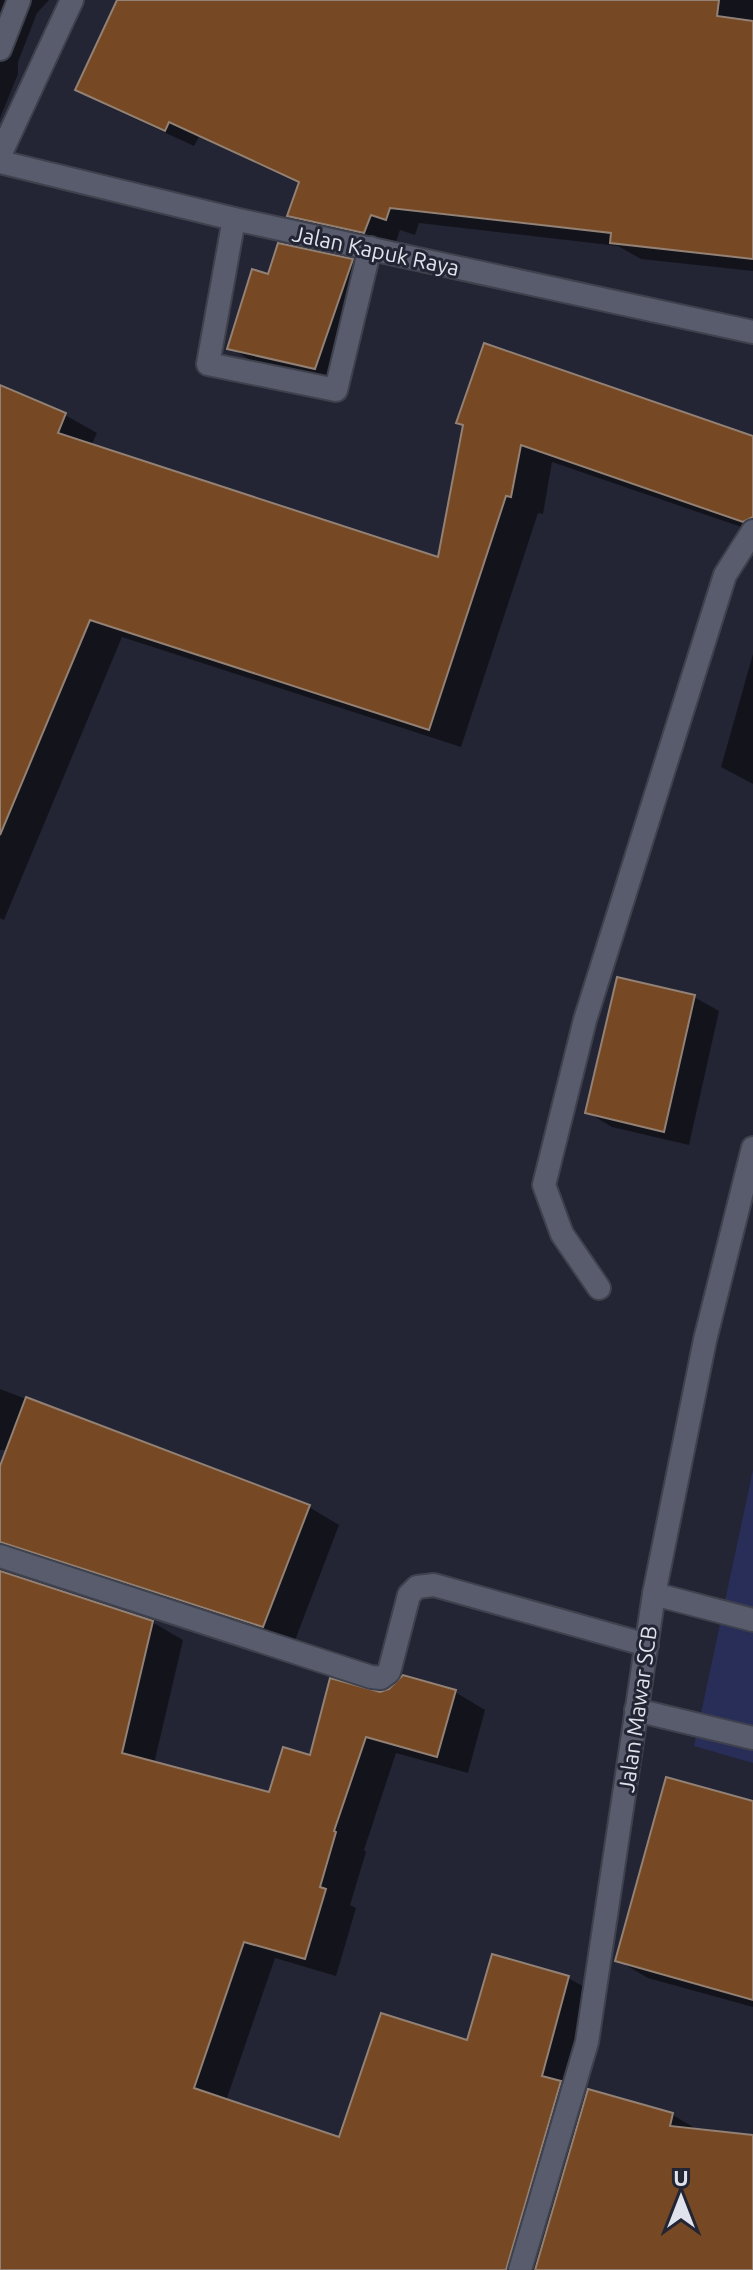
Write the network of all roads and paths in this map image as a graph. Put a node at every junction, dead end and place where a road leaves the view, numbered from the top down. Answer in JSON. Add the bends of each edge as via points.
{"nodes":[{"id":1,"x":19,"y":0,"type":"edge"},
{"id":2,"x":72,"y":0,"type":"edge"},
{"id":3,"x":0,"y":49,"type":"edge"},
{"id":4,"x":0,"y":155,"type":"edge"},
{"id":5,"x":0,"y":162,"type":"edge"},
{"id":6,"x":234,"y":219,"type":"junction"},
{"id":7,"x":370,"y":248,"type":"junction"},
{"id":8,"x":753,"y":332,"type":"edge"},
{"id":9,"x":753,"y":531,"type":"edge"},
{"id":10,"x":753,"y":1148,"type":"edge"},
{"id":11,"x":599,"y":1288,"type":"dead end"},
{"id":12,"x":0,"y":1556,"type":"edge"},
{"id":13,"x":654,"y":1594,"type":"junction"},
{"id":14,"x":753,"y":1620,"type":"edge"},
{"id":15,"x":647,"y":1645,"type":"junction"},
{"id":16,"x":636,"y":1710,"type":"junction"},
{"id":17,"x":753,"y":1738,"type":"edge"},
{"id":18,"x":520,"y":2270,"type":"edge"}],
"edges":[{"from":1,"to":3,"type":"street"},
{"from":2,"to":4,"type":"street"},
{"from":5,"to":6,"type":"street","name":"Jalan Kapuk Raya"},
{"from":6,"to":7,"type":"street","name":"Jalan Kapuk Raya"},
{"from":6,"to":7,"type":"street","via":[[208,364],[336,390]]},
{"from":7,"to":8,"type":"street","name":"Jalan Kapuk Raya"},
{"from":9,"to":11,"type":"street","via":[[725,575],[585,1020],[544,1185],[562,1234]]},
{"from":10,"to":13,"type":"street","name":"Jalan Mawar SCB","via":[[705,1340]]},
{"from":12,"to":15,"type":"street","via":[[371,1677],[389,1672],[409,1595],[417,1587],[434,1585]]},
{"from":13,"to":14,"type":"street"},
{"from":13,"to":15,"type":"street","name":"Jalan Mawar SCB"},
{"from":15,"to":16,"type":"street","name":"Jalan Mawar SCB"},
{"from":16,"to":17,"type":"street"},
{"from":16,"to":18,"type":"street","name":"Jalan Mawar SCB","via":[[587,2042]]}]}
